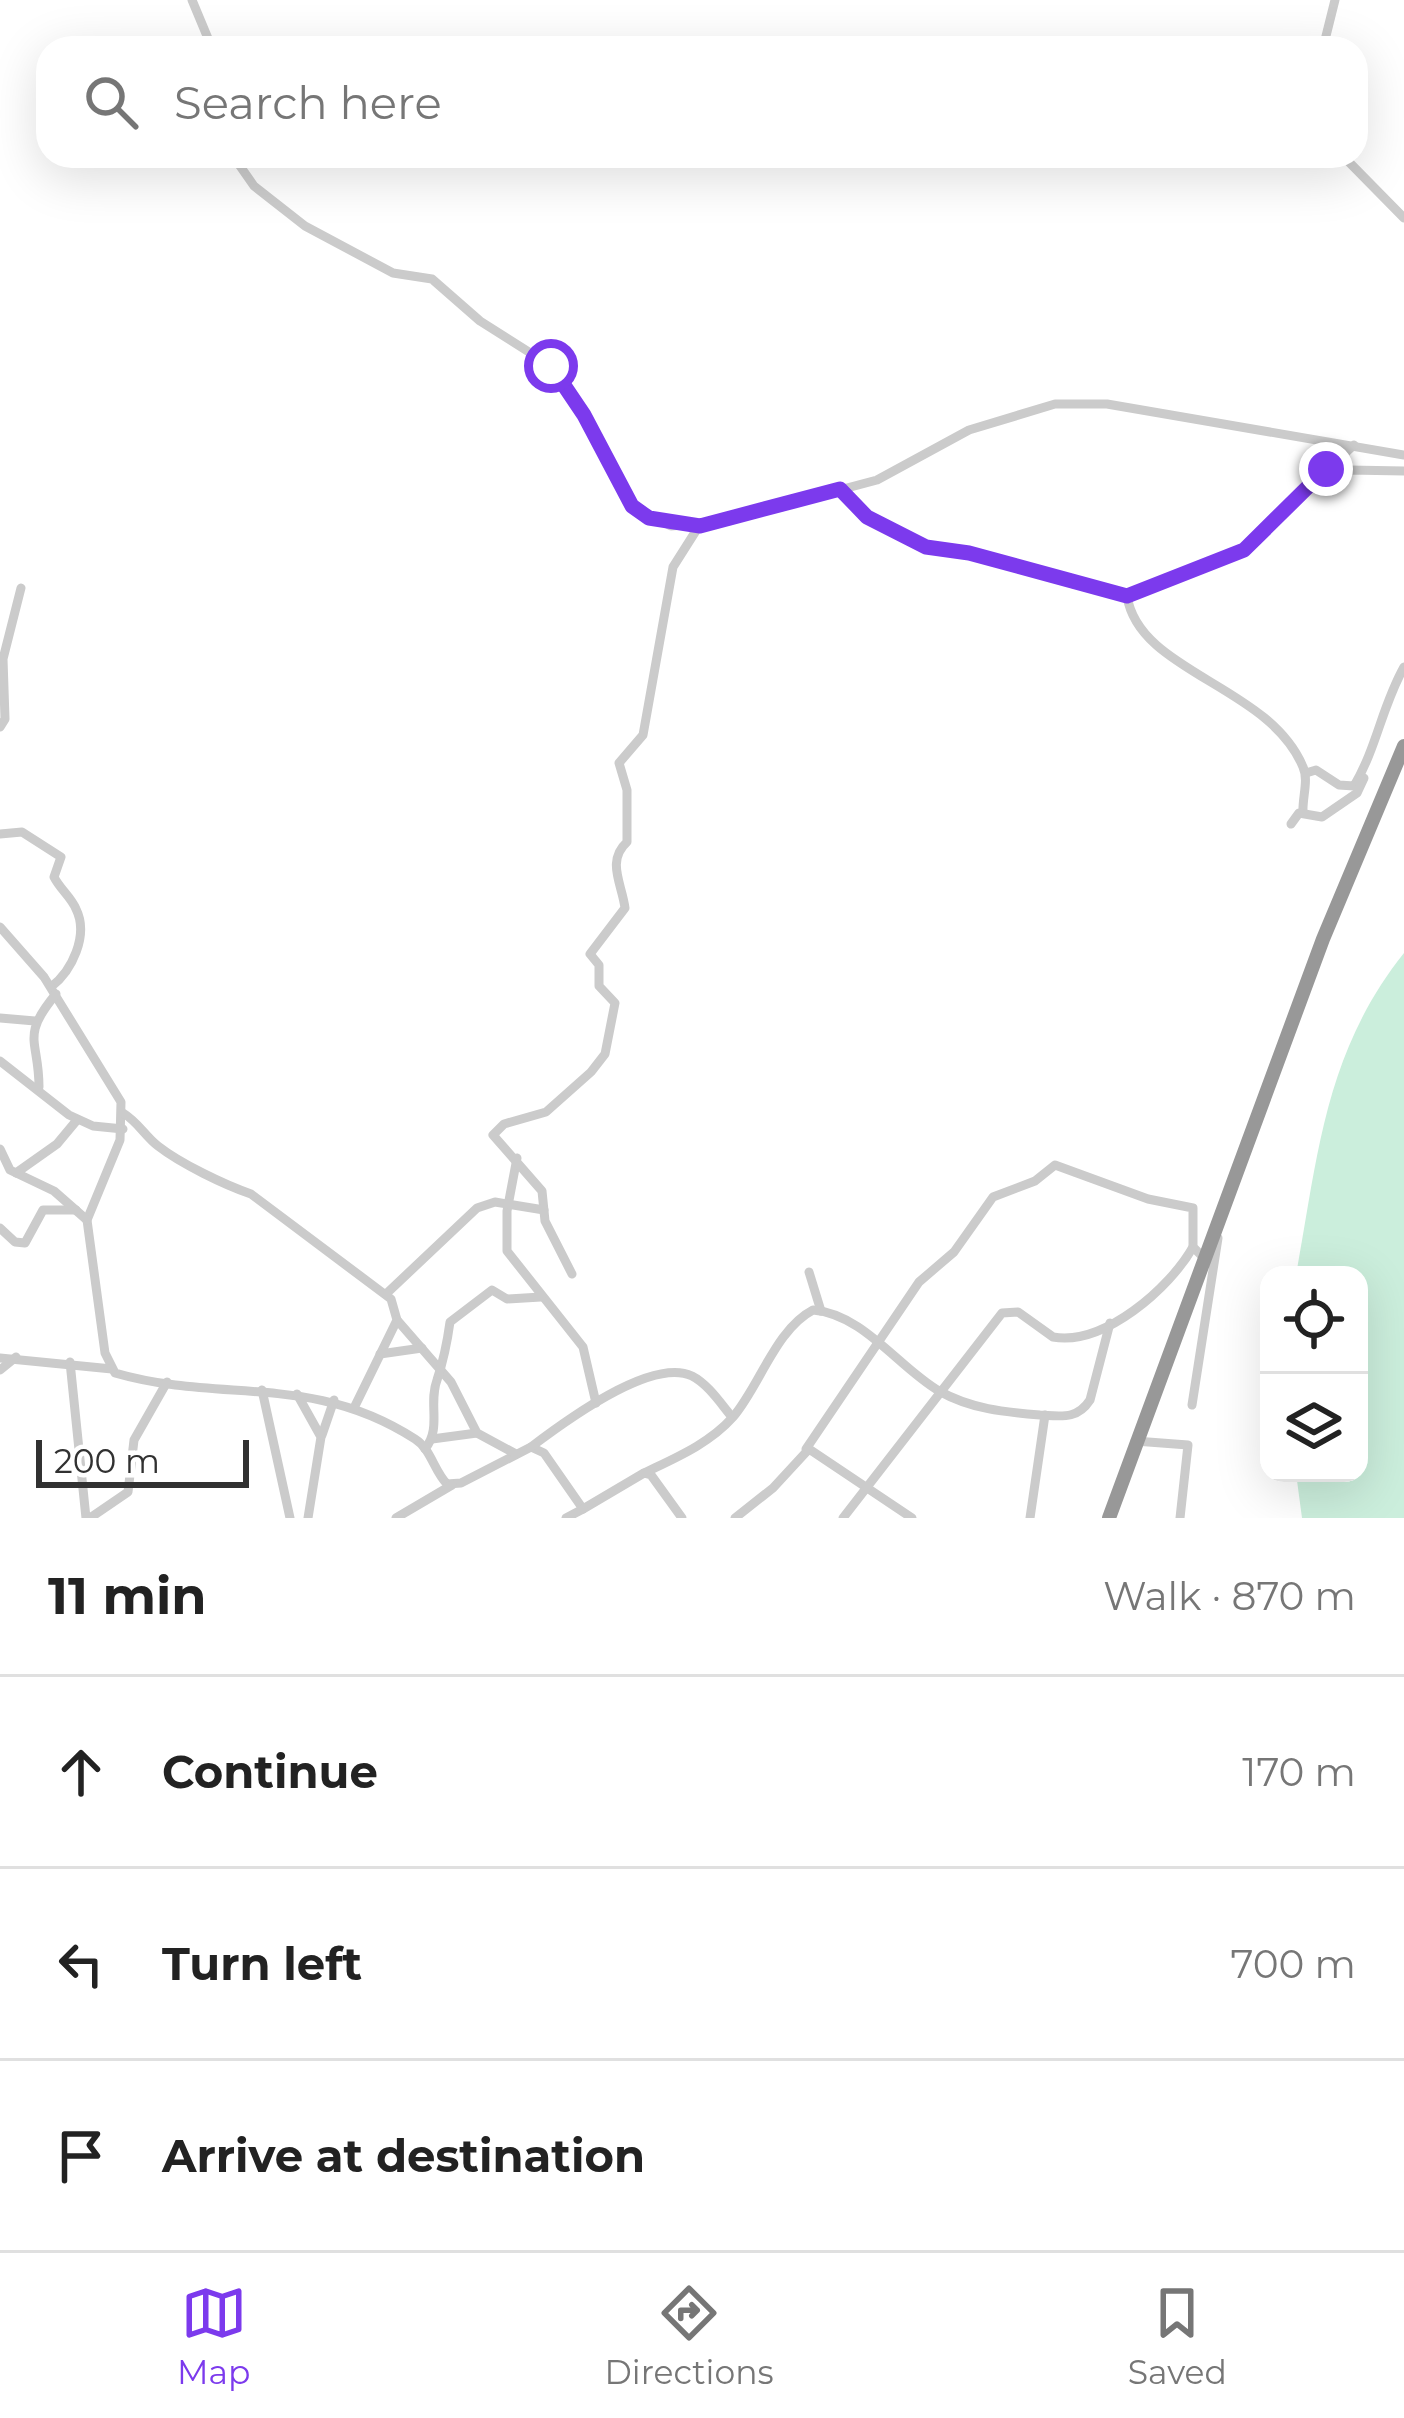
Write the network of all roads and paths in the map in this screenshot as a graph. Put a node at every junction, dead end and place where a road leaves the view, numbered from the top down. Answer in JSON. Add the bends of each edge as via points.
{"nodes":[{"id":1,"x":192,"y":0,"type":"edge"},
{"id":2,"x":1335,"y":0,"type":"edge"},
{"id":3,"x":207,"y":36,"type":"edge"},
{"id":4,"x":1326,"y":36,"type":"edge"},
{"id":5,"x":241,"y":168,"type":"edge"},
{"id":6,"x":1355,"y":168,"type":"edge"},
{"id":7,"x":1404,"y":218,"type":"edge"},
{"id":8,"x":1354,"y":445,"type":"junction"},
{"id":9,"x":1404,"y":455,"type":"edge"},
{"id":10,"x":1404,"y":471,"type":"edge"},
{"id":11,"x":1317,"y":479,"type":"junction"},
{"id":12,"x":840,"y":489,"type":"junction"},
{"id":13,"x":700,"y":526,"type":"junction"},
{"id":14,"x":21,"y":588,"type":"dead end"},
{"id":15,"x":1127,"y":596,"type":"junction"},
{"id":16,"x":1404,"y":667,"type":"edge"},
{"id":17,"x":0,"y":727,"type":"edge"},
{"id":18,"x":1379,"y":739,"type":"junction"},
{"id":19,"x":1404,"y":746,"type":"edge"},
{"id":20,"x":1306,"y":773,"type":"junction"},
{"id":21,"x":1303,"y":813,"type":"junction"},
{"id":22,"x":1292,"y":824,"type":"dead end"},
{"id":23,"x":0,"y":834,"type":"edge"},
{"id":24,"x":0,"y":927,"type":"edge"},
{"id":25,"x":53,"y":990,"type":"junction"},
{"id":26,"x":0,"y":1018,"type":"edge"},
{"id":27,"x":35,"y":1021,"type":"junction"},
{"id":28,"x":0,"y":1060,"type":"edge"},
{"id":29,"x":39,"y":1087,"type":"junction"},
{"id":30,"x":123,"y":1113,"type":"junction"},
{"id":31,"x":77,"y":1120,"type":"junction"},
{"id":32,"x":123,"y":1129,"type":"junction"},
{"id":33,"x":0,"y":1149,"type":"edge"},
{"id":34,"x":517,"y":1159,"type":"junction"},
{"id":35,"x":16,"y":1173,"type":"junction"},
{"id":36,"x":508,"y":1204,"type":"junction"},
{"id":37,"x":76,"y":1210,"type":"junction"},
{"id":38,"x":544,"y":1210,"type":"junction"},
{"id":39,"x":1221,"y":1215,"type":"junction"},
{"id":40,"x":87,"y":1220,"type":"junction"},
{"id":41,"x":0,"y":1228,"type":"edge"},
{"id":42,"x":1199,"y":1252,"type":"junction"},
{"id":43,"x":808,"y":1272,"type":"dead end"},
{"id":44,"x":572,"y":1274,"type":"dead end"},
{"id":45,"x":386,"y":1294,"type":"junction"},
{"id":46,"x":541,"y":1297,"type":"junction"},
{"id":47,"x":821,"y":1310,"type":"junction"},
{"id":48,"x":397,"y":1320,"type":"junction"},
{"id":49,"x":1110,"y":1323,"type":"junction"},
{"id":50,"x":879,"y":1345,"type":"junction"},
{"id":51,"x":422,"y":1348,"type":"junction"},
{"id":52,"x":380,"y":1354,"type":"junction"},
{"id":53,"x":16,"y":1357,"type":"junction"},
{"id":54,"x":0,"y":1358,"type":"edge"},
{"id":55,"x":70,"y":1362,"type":"junction"},
{"id":56,"x":112,"y":1369,"type":"junction"},
{"id":57,"x":0,"y":1370,"type":"edge"},
{"id":58,"x":442,"y":1371,"type":"junction"},
{"id":59,"x":167,"y":1382,"type":"junction"},
{"id":60,"x":262,"y":1390,"type":"junction"},
{"id":61,"x":296,"y":1393,"type":"junction"},
{"id":62,"x":943,"y":1393,"type":"junction"},
{"id":63,"x":334,"y":1400,"type":"junction"},
{"id":64,"x":596,"y":1403,"type":"junction"},
{"id":65,"x":1192,"y":1405,"type":"dead end"},
{"id":66,"x":354,"y":1408,"type":"junction"},
{"id":67,"x":1045,"y":1415,"type":"junction"},
{"id":68,"x":732,"y":1417,"type":"junction"},
{"id":69,"x":477,"y":1433,"type":"junction"},
{"id":70,"x":321,"y":1437,"type":"junction"},
{"id":71,"x":415,"y":1439,"type":"junction"},
{"id":72,"x":433,"y":1439,"type":"junction"},
{"id":73,"x":1135,"y":1441,"type":"junction"},
{"id":74,"x":531,"y":1447,"type":"junction"},
{"id":75,"x":425,"y":1449,"type":"junction"},
{"id":76,"x":806,"y":1449,"type":"junction"},
{"id":77,"x":516,"y":1454,"type":"junction"},
{"id":78,"x":644,"y":1473,"type":"junction"},
{"id":79,"x":866,"y":1484,"type":"junction"},
{"id":80,"x":452,"y":1485,"type":"junction"},
{"id":81,"x":583,"y":1509,"type":"junction"},
{"id":82,"x":88,"y":1518,"type":"edge"},
{"id":83,"x":290,"y":1518,"type":"edge"},
{"id":84,"x":308,"y":1518,"type":"edge"},
{"id":85,"x":397,"y":1518,"type":"edge"},
{"id":86,"x":566,"y":1518,"type":"edge"},
{"id":87,"x":682,"y":1518,"type":"edge"},
{"id":88,"x":735,"y":1518,"type":"edge"},
{"id":89,"x":843,"y":1518,"type":"edge"},
{"id":90,"x":912,"y":1518,"type":"edge"},
{"id":91,"x":1030,"y":1518,"type":"edge"},
{"id":92,"x":1109,"y":1518,"type":"edge"},
{"id":93,"x":1180,"y":1518,"type":"edge"}],
"edges":[{"from":1,"to":3,"type":"street"},
{"from":2,"to":4,"type":"street"},
{"from":5,"to":13,"type":"street","via":[[305,226],[393,273],[432,279],[480,321],[543,359],[584,415],[632,506],[671,526]]},
{"from":6,"to":7,"type":"street"},
{"from":8,"to":9,"type":"street"},
{"from":8,"to":11,"type":"street"},
{"from":8,"to":12,"type":"street","via":[[1107,404],[1055,404],[969,430],[877,480]]},
{"from":10,"to":11,"type":"street","via":[[1348,470]]},
{"from":11,"to":15,"type":"street","via":[[1244,550]]},
{"from":12,"to":13,"type":"street"},
{"from":12,"to":15,"type":"street","via":[[867,517],[926,547]]},
{"from":13,"to":34,"type":"street","via":[[674,567],[644,735],[619,763],[627,842],[616,870],[625,908],[590,954],[598,986],[615,1003],[604,1054],[551,1109],[499,1127],[493,1137]]},
{"from":14,"to":17,"type":"street","via":[[3,658]]},
{"from":15,"to":20,"type":"street","via":[[1145,633],[1194,674],[1261,710]]},
{"from":16,"to":18,"type":"street"},
{"from":18,"to":20,"type":"street","via":[[1354,786],[1320,770]]},
{"from":18,"to":21,"type":"street","via":[[1353,796],[1319,818]]},
{"from":19,"to":39,"type":"highway"},
{"from":20,"to":21,"type":"street"},
{"from":21,"to":22,"type":"street"},
{"from":23,"to":25,"type":"street","via":[[22,832],[61,857],[54,878],[81,926]]},
{"from":24,"to":25,"type":"street"},
{"from":25,"to":27,"type":"street"},
{"from":25,"to":30,"type":"street"},
{"from":26,"to":27,"type":"street"},
{"from":27,"to":29,"type":"street"},
{"from":28,"to":29,"type":"street"},
{"from":29,"to":31,"type":"street"},
{"from":30,"to":32,"type":"street"},
{"from":30,"to":45,"type":"street","via":[[157,1146],[251,1194]]},
{"from":31,"to":32,"type":"street"},
{"from":31,"to":35,"type":"street"},
{"from":32,"to":40,"type":"street"},
{"from":33,"to":35,"type":"street"},
{"from":34,"to":36,"type":"street"},
{"from":34,"to":38,"type":"street","via":[[542,1191]]},
{"from":35,"to":37,"type":"street"},
{"from":36,"to":38,"type":"street"},
{"from":36,"to":45,"type":"street","via":[[477,1208]]},
{"from":36,"to":46,"type":"street","via":[[507,1251]]},
{"from":37,"to":40,"type":"street"},
{"from":37,"to":41,"type":"street","via":[[43,1210],[25,1243]]},
{"from":38,"to":44,"type":"street"},
{"from":39,"to":42,"type":"highway"},
{"from":39,"to":65,"type":"street"},
{"from":40,"to":56,"type":"street"},
{"from":42,"to":49,"type":"street","via":[[1164,1291]]},
{"from":42,"to":50,"type":"street","via":[[1192,1208],[1058,1164],[993,1197],[954,1252],[919,1282]]},
{"from":42,"to":73,"type":"highway"},
{"from":43,"to":47,"type":"street"},
{"from":45,"to":48,"type":"street"},
{"from":46,"to":58,"type":"street","via":[[486,1292],[448,1325]]},
{"from":46,"to":64,"type":"street","via":[[583,1347]]},
{"from":47,"to":50,"type":"street"},
{"from":47,"to":68,"type":"street","via":[[804,1314],[789,1332]]},
{"from":48,"to":51,"type":"street"},
{"from":48,"to":52,"type":"street"},
{"from":49,"to":62,"type":"street","via":[[1062,1339],[1007,1311]]},
{"from":49,"to":67,"type":"street","via":[[1085,1409]]},
{"from":50,"to":62,"type":"street"},
{"from":50,"to":76,"type":"street"},
{"from":51,"to":52,"type":"street"},
{"from":51,"to":58,"type":"street"},
{"from":52,"to":66,"type":"street"},
{"from":53,"to":54,"type":"street"},
{"from":53,"to":55,"type":"street"},
{"from":53,"to":57,"type":"street"},
{"from":55,"to":56,"type":"street"},
{"from":55,"to":82,"type":"street"},
{"from":56,"to":59,"type":"street"},
{"from":58,"to":69,"type":"street"},
{"from":58,"to":72,"type":"street"},
{"from":59,"to":60,"type":"street"},
{"from":59,"to":82,"type":"street","via":[[134,1439],[128,1492]]},
{"from":60,"to":61,"type":"street"},
{"from":60,"to":83,"type":"street"},
{"from":61,"to":63,"type":"street"},
{"from":61,"to":70,"type":"street"},
{"from":62,"to":67,"type":"street","via":[[1000,1412]]},
{"from":62,"to":79,"type":"street"},
{"from":63,"to":66,"type":"street"},
{"from":63,"to":70,"type":"street"},
{"from":64,"to":68,"type":"street","via":[[672,1371],[693,1377]]},
{"from":64,"to":74,"type":"street"},
{"from":66,"to":71,"type":"street"},
{"from":67,"to":91,"type":"street"},
{"from":68,"to":78,"type":"street"},
{"from":69,"to":72,"type":"street"},
{"from":69,"to":77,"type":"street"},
{"from":70,"to":84,"type":"street"},
{"from":71,"to":72,"type":"street"},
{"from":71,"to":75,"type":"street"},
{"from":72,"to":75,"type":"street"},
{"from":73,"to":92,"type":"highway"},
{"from":73,"to":93,"type":"street","via":[[1188,1445]]},
{"from":74,"to":77,"type":"street"},
{"from":74,"to":81,"type":"street","via":[[544,1453]]},
{"from":75,"to":80,"type":"street"},
{"from":76,"to":79,"type":"street"},
{"from":76,"to":88,"type":"street"},
{"from":77,"to":80,"type":"street"},
{"from":78,"to":81,"type":"street"},
{"from":78,"to":87,"type":"street"},
{"from":79,"to":89,"type":"street"},
{"from":79,"to":90,"type":"street"},
{"from":80,"to":85,"type":"street"},
{"from":81,"to":86,"type":"street"}]}
